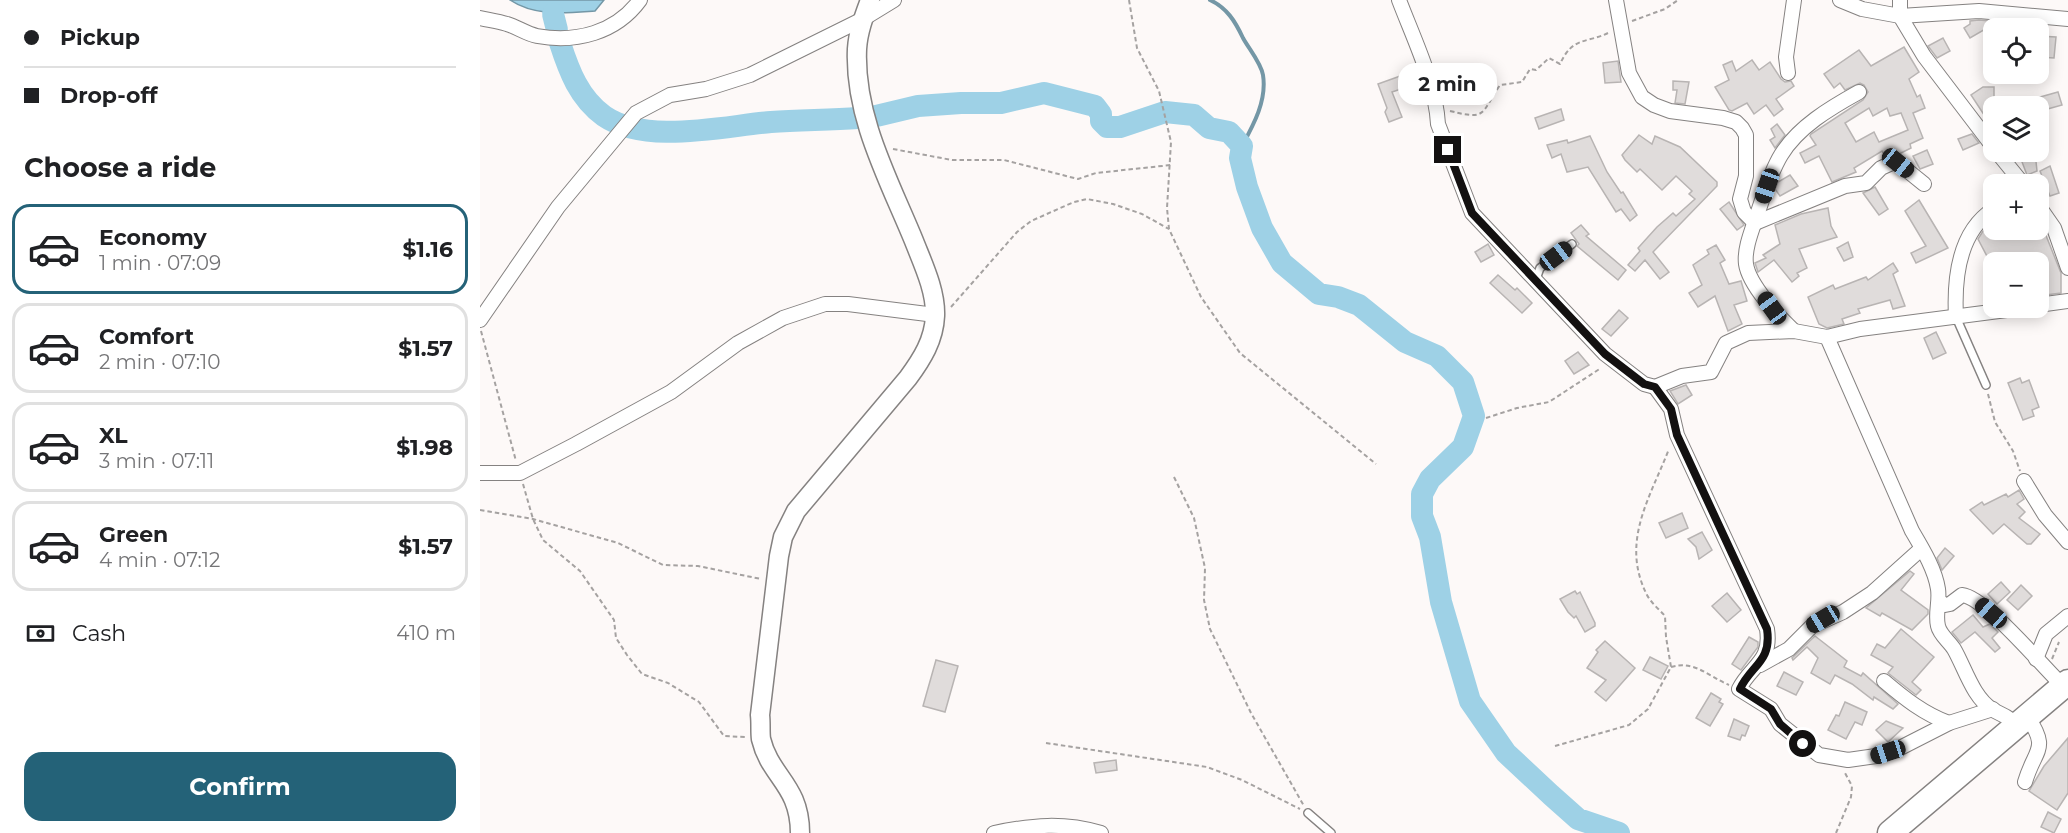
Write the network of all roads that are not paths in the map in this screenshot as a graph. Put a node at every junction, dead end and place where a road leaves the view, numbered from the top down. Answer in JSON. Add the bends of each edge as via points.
{"nodes":[{"id":1,"x":640,"y":0,"type":"edge"},
{"id":2,"x":870,"y":0,"type":"edge"},
{"id":3,"x":894,"y":0,"type":"edge"},
{"id":4,"x":1399,"y":0,"type":"edge"},
{"id":5,"x":1616,"y":0,"type":"edge"},
{"id":6,"x":1794,"y":0,"type":"edge"},
{"id":7,"x":1840,"y":0,"type":"edge"},
{"id":8,"x":1900,"y":0,"type":"edge"},
{"id":9,"x":1900,"y":16,"type":"junction"},
{"id":10,"x":480,"y":18,"type":"edge"},
{"id":11,"x":2068,"y":19,"type":"edge"},
{"id":12,"x":863,"y":20,"type":"junction"},
{"id":13,"x":1788,"y":73,"type":"dead end"},
{"id":14,"x":1859,"y":92,"type":"dead end"},
{"id":15,"x":1983,"y":134,"type":"edge"},
{"id":16,"x":2005,"y":162,"type":"edge"},
{"id":17,"x":2015,"y":174,"type":"edge"},
{"id":18,"x":1924,"y":184,"type":"dead end"},
{"id":19,"x":1983,"y":217,"type":"edge"},
{"id":20,"x":2049,"y":222,"type":"edge"},
{"id":21,"x":1755,"y":223,"type":"junction"},
{"id":22,"x":1572,"y":244,"type":"dead end"},
{"id":23,"x":2068,"y":268,"type":"edge"},
{"id":24,"x":1537,"y":284,"type":"junction"},
{"id":25,"x":2068,"y":300,"type":"edge"},
{"id":26,"x":2049,"y":303,"type":"edge"},
{"id":27,"x":1983,"y":313,"type":"edge"},
{"id":28,"x":1956,"y":317,"type":"junction"},
{"id":29,"x":480,"y":320,"type":"edge"},
{"id":30,"x":934,"y":321,"type":"junction"},
{"id":31,"x":1794,"y":331,"type":"junction"},
{"id":32,"x":1827,"y":337,"type":"junction"},
{"id":33,"x":1986,"y":385,"type":"road end"},
{"id":34,"x":1655,"y":387,"type":"junction"},
{"id":35,"x":480,"y":473,"type":"edge"},
{"id":36,"x":2024,"y":481,"type":"road end"},
{"id":37,"x":2068,"y":542,"type":"edge"},
{"id":38,"x":1922,"y":549,"type":"junction"},
{"id":39,"x":1939,"y":601,"type":"junction"},
{"id":40,"x":2068,"y":616,"type":"edge"},
{"id":41,"x":2036,"y":659,"type":"junction"},
{"id":42,"x":1760,"y":665,"type":"junction"},
{"id":43,"x":1884,"y":681,"type":"dead end"},
{"id":44,"x":2066,"y":685,"type":"edge"},
{"id":45,"x":1993,"y":709,"type":"junction"},
{"id":46,"x":2022,"y":720,"type":"junction"},
{"id":47,"x":1949,"y":723,"type":"junction"},
{"id":48,"x":2025,"y":782,"type":"dead end"},
{"id":49,"x":1308,"y":813,"type":"road end"},
{"id":50,"x":800,"y":833,"type":"edge"},
{"id":51,"x":994,"y":833,"type":"edge"},
{"id":52,"x":1101,"y":833,"type":"edge"},
{"id":53,"x":1331,"y":833,"type":"edge"},
{"id":54,"x":1890,"y":833,"type":"edge"}],
"edges":[{"from":1,"to":10,"type":"street","via":[[607,29],[580,38],[536,35]]},
{"from":2,"to":12,"type":"street"},
{"from":3,"to":12,"type":"street"},
{"from":4,"to":24,"type":"street","via":[[1467,206]]},
{"from":5,"to":21,"type":"street","via":[[1629,73],[1642,97],[1670,111],[1723,118],[1742,128],[1746,135],[1746,176],[1740,199],[1744,212]]},
{"from":6,"to":13,"type":"street","via":[[1786,57]]},
{"from":7,"to":9,"type":"street","via":[[1862,9]]},
{"from":8,"to":9,"type":"street"},
{"from":9,"to":11,"type":"street","via":[[1979,10]]},
{"from":9,"to":15,"type":"street","via":[[1924,56]]},
{"from":12,"to":29,"type":"street","via":[[750,75],[670,95],[636,113],[558,207]]},
{"from":12,"to":30,"type":"street","via":[[857,48],[859,94],[875,146],[922,262],[933,300]]},
{"from":14,"to":21,"type":"street","via":[[1819,116],[1790,142],[1780,156]]},
{"from":16,"to":17,"type":"street"},
{"from":18,"to":21,"type":"street","via":[[1898,163],[1892,163],[1866,183],[1845,186]]},
{"from":19,"to":28,"type":"street","via":[[1968,238],[1957,272]]},
{"from":20,"to":23,"type":"street"},
{"from":21,"to":31,"type":"street","via":[[1746,266],[1772,308]]},
{"from":22,"to":24,"type":"lane","via":[[1540,268]]},
{"from":24,"to":34,"type":"street","via":[[1614,361],[1644,384]]},
{"from":25,"to":26,"type":"street"},
{"from":27,"to":28,"type":"street"},
{"from":28,"to":32,"type":"street"},
{"from":28,"to":33,"type":"lane"},
{"from":30,"to":35,"type":"street","via":[[848,304],[825,304],[783,318],[738,343],[671,392],[519,473]]},
{"from":30,"to":50,"type":"street","via":[[923,356],[908,378],[796,511],[783,537],[760,716],[761,738],[794,798]]},
{"from":31,"to":32,"type":"street"},
{"from":31,"to":34,"type":"street","via":[[1755,332],[1734,338],[1720,351],[1711,372],[1682,376]]},
{"from":32,"to":38,"type":"street"},
{"from":34,"to":42,"type":"street","via":[[1671,409],[1677,435],[1767,629],[1767,648]]},
{"from":36,"to":37,"type":"street"},
{"from":38,"to":39,"type":"street","via":[[1935,577]]},
{"from":38,"to":42,"type":"street","via":[[1872,593],[1812,626],[1789,649]]},
{"from":39,"to":41,"type":"street","via":[[1950,604],[1962,595],[1976,600],[2007,626]]},
{"from":39,"to":45,"type":"street","via":[[1940,631],[1974,689]]},
{"from":40,"to":41,"type":"street","via":[[2046,634]]},
{"from":41,"to":44,"type":"street"},
{"from":42,"to":47,"type":"street","via":[[1740,689],[1771,709],[1780,724],[1819,755],[1848,760],[1884,754]]},
{"from":43,"to":47,"type":"street","via":[[1934,718]]},
{"from":44,"to":46,"type":"highway"},
{"from":45,"to":46,"type":"street"},
{"from":45,"to":47,"type":"street"},
{"from":46,"to":48,"type":"street","via":[[2038,732],[2040,744]]},
{"from":46,"to":54,"type":"highway"},
{"from":49,"to":53,"type":"lane"},
{"from":51,"to":52,"type":"street","via":[[1060,825]]}]}
